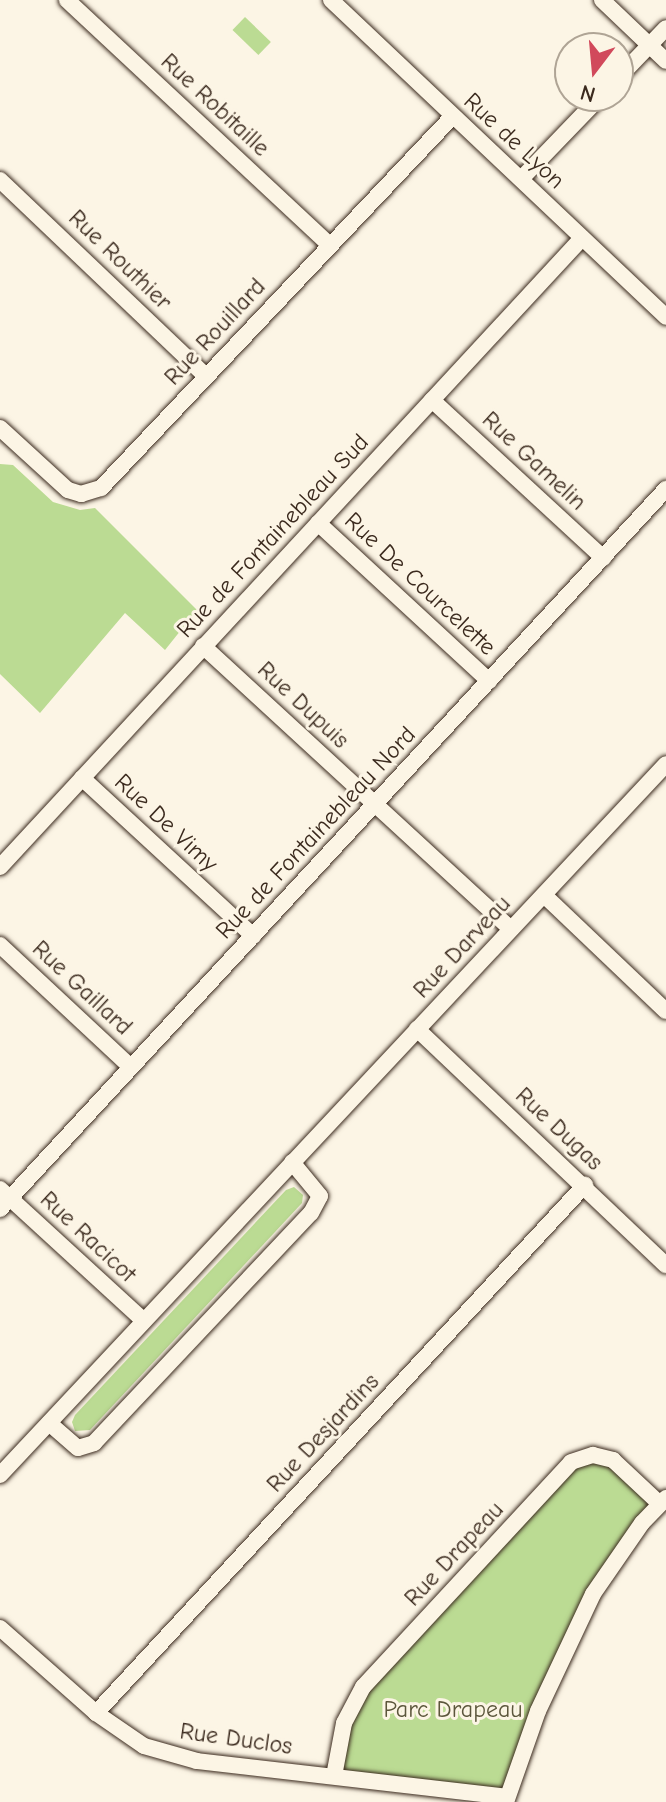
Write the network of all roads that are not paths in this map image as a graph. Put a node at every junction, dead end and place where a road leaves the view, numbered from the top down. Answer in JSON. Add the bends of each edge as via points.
{"nodes":[{"id":1,"x":67,"y":0,"type":"edge"},
{"id":2,"x":331,"y":0,"type":"edge"},
{"id":3,"x":602,"y":0,"type":"edge"},
{"id":4,"x":666,"y":28,"type":"edge"},
{"id":5,"x":650,"y":46,"type":"junction"},
{"id":6,"x":666,"y":61,"type":"edge"},
{"id":7,"x":634,"y":62,"type":"edge"},
{"id":8,"x":586,"y":112,"type":"edge"},
{"id":9,"x":452,"y":117,"type":"junction"},
{"id":10,"x":521,"y":179,"type":"junction"},
{"id":11,"x":0,"y":180,"type":"edge"},
{"id":12,"x":582,"y":238,"type":"junction"},
{"id":13,"x":330,"y":245,"type":"junction"},
{"id":14,"x":666,"y":317,"type":"edge"},
{"id":15,"x":206,"y":376,"type":"junction"},
{"id":16,"x":432,"y":400,"type":"junction"},
{"id":17,"x":1,"y":432,"type":"edge"},
{"id":18,"x":666,"y":489,"type":"edge"},
{"id":19,"x":318,"y":523,"type":"junction"},
{"id":20,"x":603,"y":558,"type":"junction"},
{"id":21,"x":203,"y":646,"type":"junction"},
{"id":22,"x":489,"y":681,"type":"junction"},
{"id":23,"x":666,"y":764,"type":"edge"},
{"id":24,"x":82,"y":778,"type":"junction"},
{"id":25,"x":375,"y":804,"type":"junction"},
{"id":26,"x":0,"y":867,"type":"edge"},
{"id":27,"x":544,"y":895,"type":"junction"},
{"id":28,"x":511,"y":929,"type":"junction"},
{"id":29,"x":253,"y":936,"type":"junction"},
{"id":30,"x":0,"y":945,"type":"edge"},
{"id":31,"x":666,"y":1011,"type":"edge"},
{"id":32,"x":417,"y":1029,"type":"junction"},
{"id":33,"x":131,"y":1067,"type":"junction"},
{"id":34,"x":292,"y":1162,"type":"junction"},
{"id":35,"x":585,"y":1185,"type":"junction"},
{"id":36,"x":3,"y":1198,"type":"edge"},
{"id":37,"x":666,"y":1265,"type":"edge"},
{"id":38,"x":144,"y":1321,"type":"junction"},
{"id":39,"x":49,"y":1423,"type":"junction"},
{"id":40,"x":0,"y":1475,"type":"edge"},
{"id":41,"x":663,"y":1501,"type":"edge"},
{"id":42,"x":0,"y":1628,"type":"edge"},
{"id":43,"x":96,"y":1713,"type":"junction"},
{"id":44,"x":334,"y":1776,"type":"junction"},
{"id":45,"x":507,"y":1800,"type":"edge"}],
"edges":[{"from":1,"to":13,"type":"street","name":"Rue Robitaille"},
{"from":2,"to":9,"type":"street","name":"Rue de Lyon"},
{"from":3,"to":5,"type":"street"},
{"from":4,"to":5,"type":"street"},
{"from":5,"to":6,"type":"street"},
{"from":5,"to":7,"type":"street"},
{"from":8,"to":10,"type":"street"},
{"from":9,"to":10,"type":"street","name":"Rue de Lyon"},
{"from":9,"to":13,"type":"street","name":"Rue Rouillard"},
{"from":10,"to":12,"type":"street","name":"Rue de Lyon"},
{"from":11,"to":15,"type":"street","name":"Rue Routhier"},
{"from":12,"to":14,"type":"street","name":"Rue de Lyon"},
{"from":12,"to":16,"type":"street","name":"Rue de Fontainebleau Sud"},
{"from":13,"to":15,"type":"street","name":"Rue Rouillard"},
{"from":15,"to":17,"type":"street","name":"Rue Rouillard","via":[[93,493],[68,490]]},
{"from":16,"to":19,"type":"street","name":"Rue de Fontainebleau Sud"},
{"from":16,"to":20,"type":"street","name":"Rue Gamelin"},
{"from":18,"to":20,"type":"street","name":"Rue de Fontainebleau Nord"},
{"from":19,"to":21,"type":"street","name":"Rue de Fontainebleau Sud"},
{"from":19,"to":22,"type":"street","name":"Rue De Courcelette"},
{"from":20,"to":22,"type":"street","name":"Rue de Fontainebleau Nord"},
{"from":21,"to":24,"type":"street","name":"Rue de Fontainebleau Sud"},
{"from":21,"to":25,"type":"street","name":"Rue Dupuis"},
{"from":22,"to":25,"type":"street","name":"Rue de Fontainebleau Nord"},
{"from":23,"to":27,"type":"street","name":"Rue Darveau"},
{"from":24,"to":26,"type":"street","name":"Rue de Fontainebleau Sud"},
{"from":24,"to":29,"type":"street","name":"Rue De Vimy"},
{"from":25,"to":28,"type":"street","name":"Rue Dupuis"},
{"from":25,"to":29,"type":"street","name":"Rue de Fontainebleau Nord"},
{"from":27,"to":28,"type":"street","name":"Rue Darveau"},
{"from":27,"to":31,"type":"street"},
{"from":28,"to":32,"type":"street","name":"Rue Darveau"},
{"from":29,"to":33,"type":"street","name":"Rue de Fontainebleau Nord"},
{"from":30,"to":33,"type":"street","name":"Rue Gaillard"},
{"from":32,"to":34,"type":"street","name":"Rue Darveau"},
{"from":32,"to":35,"type":"street","name":"Rue Dugas"},
{"from":33,"to":36,"type":"street","name":"Rue de Fontainebleau Nord"},
{"from":34,"to":38,"type":"street","name":"Rue Darveau"},
{"from":34,"to":39,"type":"street","via":[[318,1190],[316,1207],[94,1443],[78,1448]]},
{"from":35,"to":37,"type":"street","name":"Rue Dugas"},
{"from":35,"to":43,"type":"street","name":"Rue Desjardins"},
{"from":36,"to":38,"type":"street","name":"Rue Racicot"},
{"from":38,"to":39,"type":"street","name":"Rue Darveau"},
{"from":39,"to":40,"type":"street","name":"Rue Darveau"},
{"from":41,"to":44,"type":"street","name":"Rue Drapeau","via":[[613,1460],[593,1455],[571,1462],[363,1687],[344,1723]]},
{"from":41,"to":45,"type":"street","via":[[593,1594],[538,1711]]},
{"from":42,"to":43,"type":"street","name":"Rue Duclos"},
{"from":43,"to":44,"type":"street","name":"Rue Duclos","via":[[144,1746],[197,1761]]},
{"from":44,"to":45,"type":"street","name":"Rue Duclos"}]}
